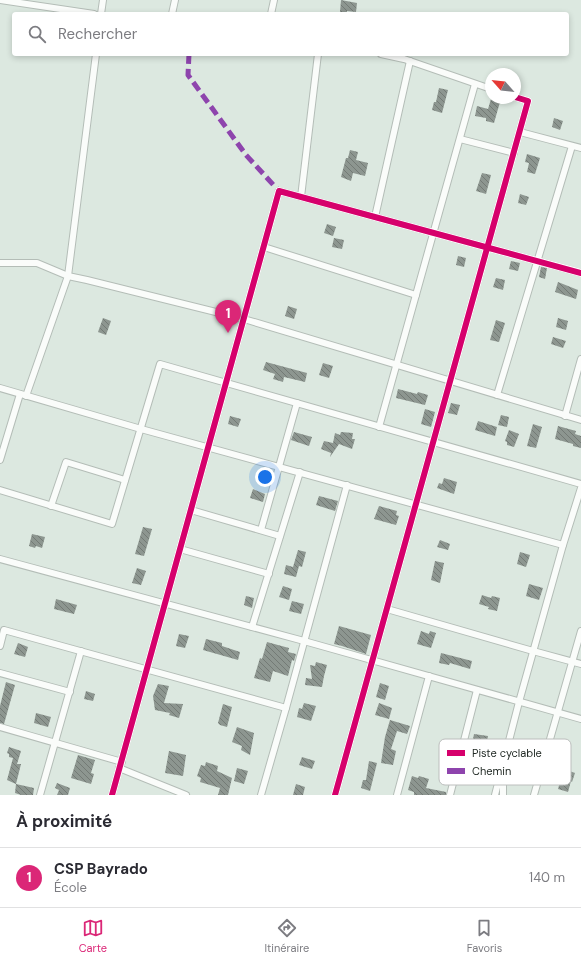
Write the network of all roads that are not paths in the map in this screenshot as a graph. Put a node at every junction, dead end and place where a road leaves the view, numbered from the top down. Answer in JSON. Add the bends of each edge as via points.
{"nodes":[{"id":1,"x":0,"y":0,"type":"edge"},
{"id":2,"x":103,"y":0,"type":"edge"},
{"id":3,"x":175,"y":0,"type":"edge"},
{"id":4,"x":274,"y":0,"type":"edge"},
{"id":5,"x":81,"y":12,"type":"edge"},
{"id":6,"x":102,"y":12,"type":"edge"},
{"id":7,"x":172,"y":12,"type":"edge"},
{"id":8,"x":272,"y":12,"type":"edge"},
{"id":9,"x":96,"y":56,"type":"edge"},
{"id":10,"x":318,"y":56,"type":"edge"},
{"id":11,"x":389,"y":56,"type":"edge"},
{"id":12,"x":410,"y":61,"type":"junction"},
{"id":13,"x":475,"y":84,"type":"junction"},
{"id":14,"x":485,"y":87,"type":"edge"},
{"id":15,"x":521,"y":99,"type":"edge"},
{"id":16,"x":520,"y":132,"type":"junction"},
{"id":17,"x":460,"y":139,"type":"junction"},
{"id":18,"x":572,"y":146,"type":"junction"},
{"id":19,"x":581,"y":148,"type":"edge"},
{"id":20,"x":514,"y":153,"type":"junction"},
{"id":21,"x":301,"y":197,"type":"junction"},
{"id":22,"x":375,"y":217,"type":"junction"},
{"id":23,"x":433,"y":233,"type":"junction"},
{"id":24,"x":264,"y":247,"type":"junction"},
{"id":25,"x":488,"y":247,"type":"junction"},
{"id":26,"x":537,"y":261,"type":"junction"},
{"id":27,"x":0,"y":263,"type":"edge"},
{"id":28,"x":581,"y":273,"type":"edge"},
{"id":29,"x":68,"y":276,"type":"junction"},
{"id":30,"x":416,"y":295,"type":"junction"},
{"id":31,"x":244,"y":319,"type":"junction"},
{"id":32,"x":581,"y":359,"type":"edge"},
{"id":33,"x":396,"y":365,"type":"junction"},
{"id":34,"x":450,"y":381,"type":"junction"},
{"id":35,"x":226,"y":383,"type":"junction"},
{"id":36,"x":0,"y":388,"type":"edge"},
{"id":37,"x":23,"y":395,"type":"junction"},
{"id":38,"x":497,"y":395,"type":"junction"},
{"id":39,"x":297,"y":403,"type":"junction"},
{"id":40,"x":565,"y":416,"type":"junction"},
{"id":41,"x":581,"y":420,"type":"edge"},
{"id":42,"x":379,"y":427,"type":"junction"},
{"id":43,"x":141,"y":429,"type":"junction"},
{"id":44,"x":434,"y":442,"type":"junction"},
{"id":45,"x":208,"y":447,"type":"junction"},
{"id":46,"x":0,"y":460,"type":"edge"},
{"id":47,"x":279,"y":466,"type":"junction"},
{"id":48,"x":300,"y":472,"type":"junction"},
{"id":49,"x":125,"y":480,"type":"junction"},
{"id":50,"x":581,"y":484,"type":"edge"},
{"id":51,"x":347,"y":485,"type":"junction"},
{"id":52,"x":581,"y":488,"type":"edge"},
{"id":53,"x":0,"y":490,"type":"edge"},
{"id":54,"x":416,"y":504,"type":"junction"},
{"id":55,"x":51,"y":506,"type":"junction"},
{"id":56,"x":191,"y":510,"type":"junction"},
{"id":57,"x":261,"y":530,"type":"junction"},
{"id":58,"x":280,"y":536,"type":"junction"},
{"id":59,"x":563,"y":545,"type":"junction"},
{"id":60,"x":180,"y":549,"type":"junction"},
{"id":61,"x":0,"y":560,"type":"edge"},
{"id":62,"x":269,"y":574,"type":"junction"},
{"id":63,"x":165,"y":604,"type":"junction"},
{"id":64,"x":387,"y":609,"type":"junction"},
{"id":65,"x":252,"y":627,"type":"junction"},
{"id":66,"x":581,"y":631,"type":"edge"},
{"id":67,"x":304,"y":641,"type":"junction"},
{"id":68,"x":0,"y":646,"type":"edge"},
{"id":69,"x":533,"y":651,"type":"junction"},
{"id":70,"x":81,"y":652,"type":"junction"},
{"id":71,"x":373,"y":660,"type":"junction"},
{"id":72,"x":572,"y":662,"type":"junction"},
{"id":73,"x":581,"y":664,"type":"edge"},
{"id":74,"x":147,"y":670,"type":"junction"},
{"id":75,"x":0,"y":673,"type":"edge"},
{"id":76,"x":429,"y":676,"type":"junction"},
{"id":77,"x":477,"y":690,"type":"junction"},
{"id":78,"x":70,"y":692,"type":"junction"},
{"id":79,"x":519,"y":702,"type":"junction"},
{"id":80,"x":286,"y":708,"type":"junction"},
{"id":81,"x":558,"y":713,"type":"junction"},
{"id":82,"x":581,"y":719,"type":"edge"},
{"id":83,"x":0,"y":727,"type":"edge"},
{"id":84,"x":464,"y":739,"type":"edge"},
{"id":85,"x":510,"y":739,"type":"edge"},
{"id":86,"x":550,"y":739,"type":"edge"},
{"id":87,"x":55,"y":743,"type":"junction"},
{"id":88,"x":120,"y":765,"type":"junction"},
{"id":89,"x":453,"y":785,"type":"edge"},
{"id":90,"x":498,"y":785,"type":"edge"},
{"id":91,"x":537,"y":785,"type":"edge"},
{"id":92,"x":40,"y":795,"type":"edge"},
{"id":93,"x":112,"y":795,"type":"edge"},
{"id":94,"x":186,"y":795,"type":"edge"},
{"id":95,"x":261,"y":795,"type":"edge"},
{"id":96,"x":336,"y":795,"type":"edge"},
{"id":97,"x":397,"y":795,"type":"edge"},
{"id":98,"x":450,"y":795,"type":"edge"},
{"id":99,"x":495,"y":795,"type":"edge"},
{"id":100,"x":534,"y":795,"type":"edge"}],
"edges":[{"from":1,"to":5,"type":"street"},
{"from":2,"to":6,"type":"street"},
{"from":3,"to":7,"type":"street"},
{"from":4,"to":8,"type":"street"},
{"from":9,"to":29,"type":"street"},
{"from":10,"to":21,"type":"street"},
{"from":11,"to":12,"type":"street"},
{"from":12,"to":13,"type":"street"},
{"from":12,"to":22,"type":"street"},
{"from":13,"to":14,"type":"street"},
{"from":13,"to":17,"type":"street"},
{"from":15,"to":16,"type":"street","via":[[528,101]]},
{"from":16,"to":18,"type":"street"},
{"from":16,"to":20,"type":"street"},
{"from":17,"to":20,"type":"street"},
{"from":17,"to":23,"type":"street"},
{"from":18,"to":19,"type":"street"},
{"from":18,"to":26,"type":"street"},
{"from":20,"to":25,"type":"street"},
{"from":21,"to":22,"type":"street"},
{"from":21,"to":24,"type":"street","via":[[279,191]]},
{"from":22,"to":23,"type":"street"},
{"from":23,"to":25,"type":"street"},
{"from":23,"to":30,"type":"street"},
{"from":24,"to":30,"type":"street"},
{"from":24,"to":31,"type":"street"},
{"from":25,"to":26,"type":"street"},
{"from":25,"to":34,"type":"street"},
{"from":26,"to":28,"type":"street"},
{"from":26,"to":38,"type":"street"},
{"from":27,"to":29,"type":"street","via":[[37,263]]},
{"from":29,"to":31,"type":"street"},
{"from":29,"to":37,"type":"street"},
{"from":30,"to":33,"type":"street"},
{"from":31,"to":33,"type":"street"},
{"from":31,"to":35,"type":"street"},
{"from":32,"to":40,"type":"street"},
{"from":33,"to":34,"type":"street"},
{"from":33,"to":42,"type":"street"},
{"from":34,"to":38,"type":"street"},
{"from":34,"to":44,"type":"street"},
{"from":35,"to":39,"type":"street"},
{"from":35,"to":43,"type":"street","via":[[160,364]]},
{"from":35,"to":45,"type":"street"},
{"from":36,"to":37,"type":"street"},
{"from":37,"to":43,"type":"street"},
{"from":37,"to":46,"type":"street"},
{"from":38,"to":40,"type":"street"},
{"from":39,"to":42,"type":"street"},
{"from":39,"to":47,"type":"street"},
{"from":40,"to":41,"type":"street"},
{"from":42,"to":44,"type":"street"},
{"from":43,"to":45,"type":"street"},
{"from":43,"to":49,"type":"street"},
{"from":44,"to":50,"type":"street"},
{"from":44,"to":54,"type":"street"},
{"from":45,"to":47,"type":"street"},
{"from":45,"to":56,"type":"street"},
{"from":47,"to":48,"type":"street"},
{"from":47,"to":57,"type":"street"},
{"from":48,"to":51,"type":"street"},
{"from":48,"to":58,"type":"street"},
{"from":49,"to":55,"type":"street","via":[[66,462]]},
{"from":49,"to":55,"type":"street","via":[[112,524]]},
{"from":51,"to":54,"type":"street"},
{"from":51,"to":67,"type":"street"},
{"from":52,"to":59,"type":"street"},
{"from":53,"to":55,"type":"street"},
{"from":54,"to":59,"type":"street"},
{"from":54,"to":64,"type":"street"},
{"from":56,"to":57,"type":"street"},
{"from":56,"to":60,"type":"street"},
{"from":57,"to":58,"type":"street"},
{"from":58,"to":62,"type":"street"},
{"from":59,"to":69,"type":"street"},
{"from":60,"to":62,"type":"street"},
{"from":60,"to":63,"type":"street"},
{"from":61,"to":63,"type":"street"},
{"from":62,"to":65,"type":"street"},
{"from":63,"to":65,"type":"street"},
{"from":63,"to":74,"type":"street"},
{"from":64,"to":69,"type":"street"},
{"from":64,"to":71,"type":"street"},
{"from":65,"to":67,"type":"street"},
{"from":66,"to":72,"type":"street"},
{"from":67,"to":71,"type":"street"},
{"from":67,"to":80,"type":"street"},
{"from":68,"to":70,"type":"street","via":[[4,630]]},
{"from":69,"to":72,"type":"street"},
{"from":69,"to":79,"type":"street"},
{"from":70,"to":74,"type":"street"},
{"from":70,"to":78,"type":"street"},
{"from":71,"to":76,"type":"street"},
{"from":71,"to":96,"type":"street"},
{"from":72,"to":73,"type":"street"},
{"from":72,"to":81,"type":"street"},
{"from":74,"to":80,"type":"street"},
{"from":74,"to":88,"type":"street"},
{"from":75,"to":78,"type":"street"},
{"from":76,"to":77,"type":"street"},
{"from":76,"to":97,"type":"street"},
{"from":77,"to":79,"type":"street"},
{"from":77,"to":84,"type":"street"},
{"from":78,"to":87,"type":"street"},
{"from":79,"to":81,"type":"street"},
{"from":79,"to":85,"type":"street"},
{"from":80,"to":95,"type":"street"},
{"from":81,"to":82,"type":"street"},
{"from":81,"to":86,"type":"street"},
{"from":83,"to":87,"type":"street"},
{"from":87,"to":88,"type":"street"},
{"from":87,"to":92,"type":"street"},
{"from":88,"to":93,"type":"street"},
{"from":88,"to":94,"type":"street"},
{"from":89,"to":98,"type":"street"},
{"from":90,"to":99,"type":"street"},
{"from":91,"to":100,"type":"street"}]}
